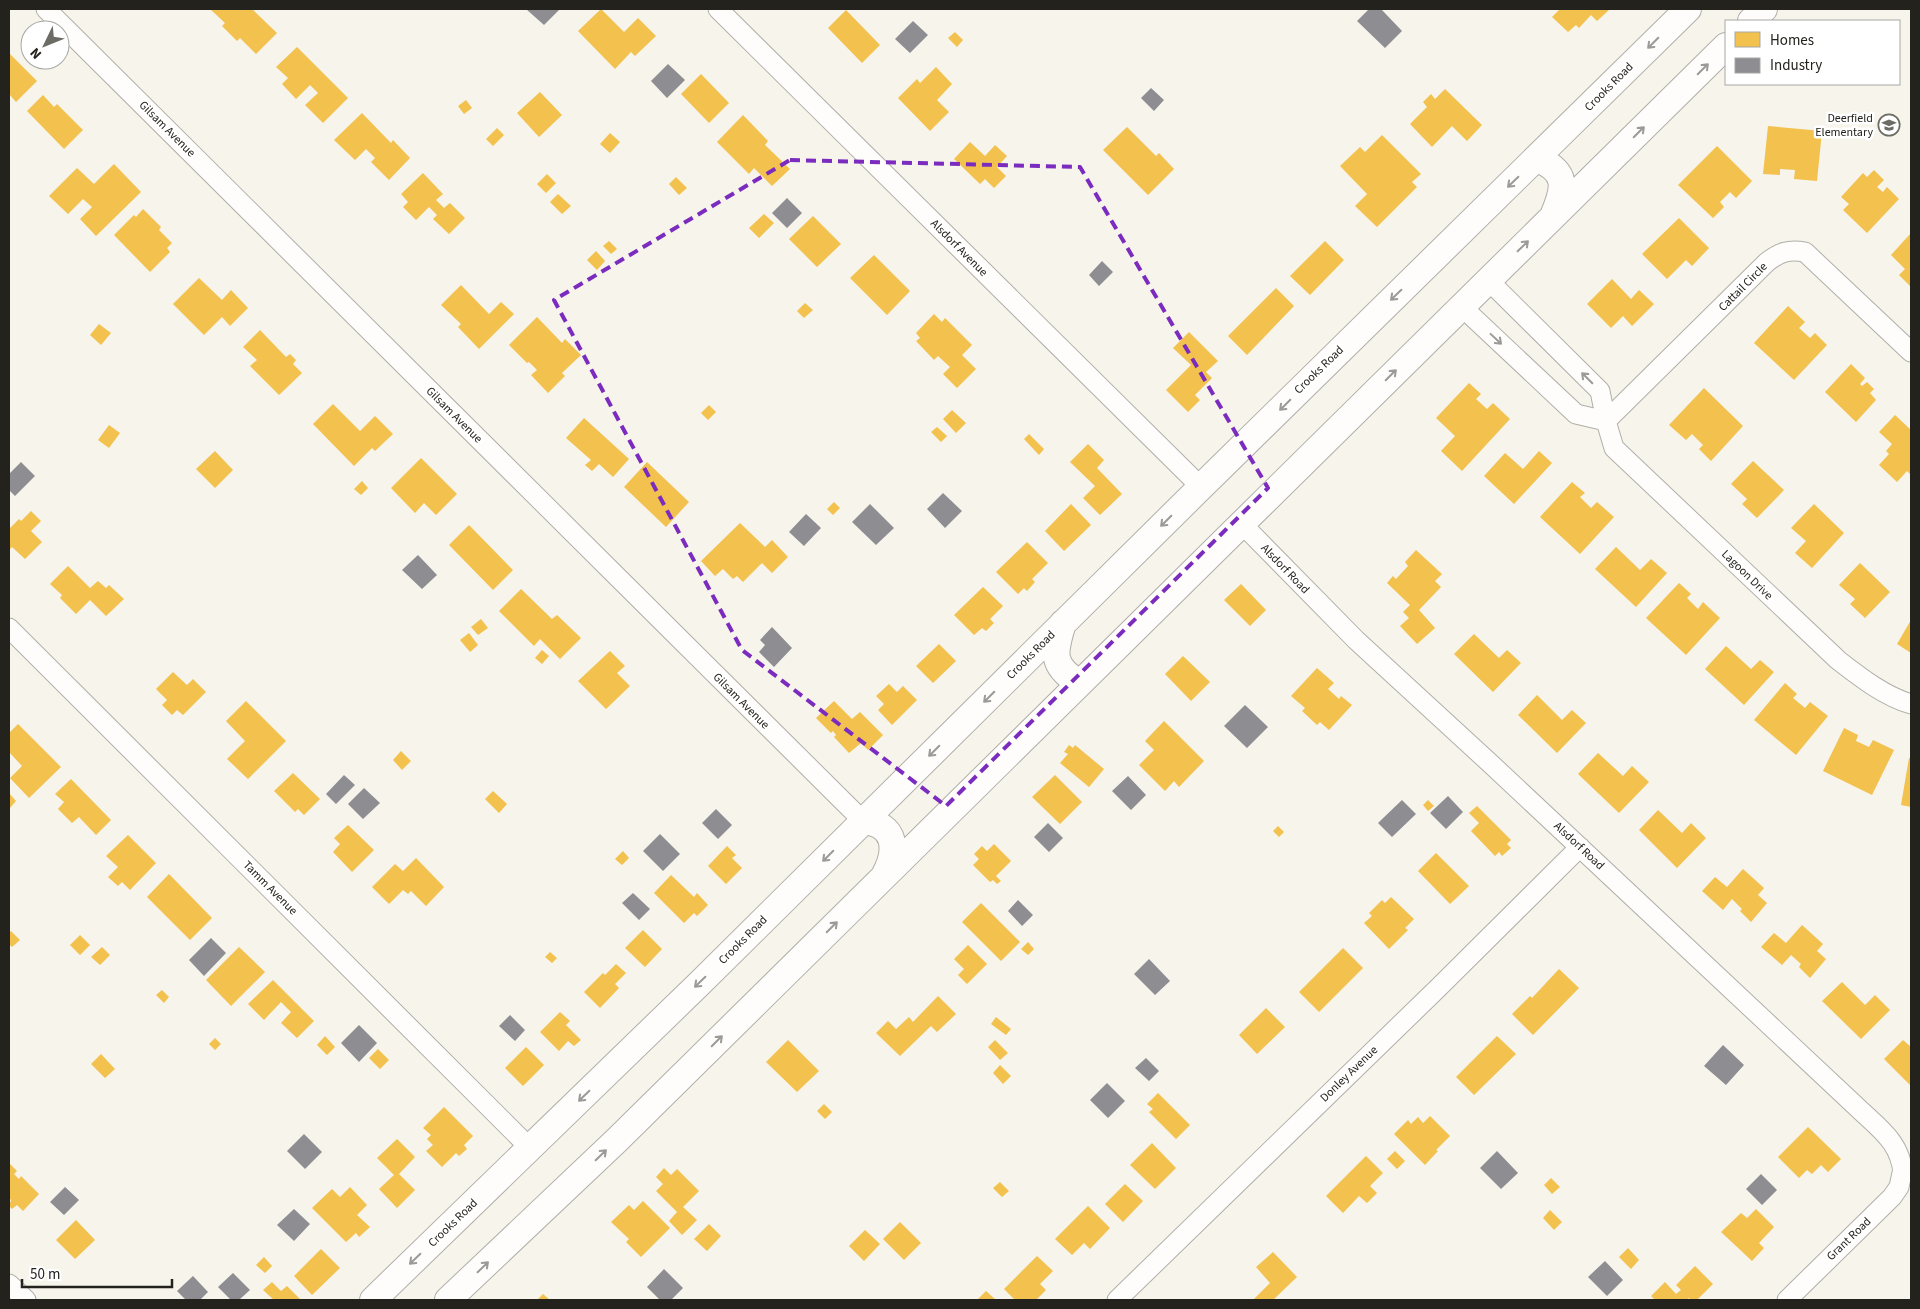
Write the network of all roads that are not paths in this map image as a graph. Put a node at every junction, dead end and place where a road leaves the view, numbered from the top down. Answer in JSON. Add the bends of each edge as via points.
{"nodes":[{"id":1,"x":46,"y":9,"type":"edge"},
{"id":2,"x":718,"y":9,"type":"edge"},
{"id":3,"x":1688,"y":9,"type":"edge"},
{"id":4,"x":1764,"y":9,"type":"edge"},
{"id":5,"x":1752,"y":20,"type":"edge"},
{"id":6,"x":1725,"y":47,"type":"edge"},
{"id":7,"x":1536,"y":158,"type":"junction"},
{"id":8,"x":1552,"y":219,"type":"junction"},
{"id":9,"x":1488,"y":280,"type":"junction"},
{"id":10,"x":1461,"y":306,"type":"junction"},
{"id":11,"x":1911,"y":352,"type":"edge"},
{"id":12,"x":1606,"y":421,"type":"junction"},
{"id":13,"x":1201,"y":487,"type":"junction"},
{"id":14,"x":1241,"y":524,"type":"junction"},
{"id":15,"x":1063,"y":623,"type":"junction"},
{"id":16,"x":9,"y":628,"type":"edge"},
{"id":17,"x":1079,"y":683,"type":"junction"},
{"id":18,"x":1911,"y":704,"type":"edge"},
{"id":19,"x":862,"y":821,"type":"junction"},
{"id":20,"x":1580,"y":847,"type":"junction"},
{"id":21,"x":883,"y":876,"type":"junction"},
{"id":22,"x":530,"y":1148,"type":"junction"},
{"id":23,"x":1902,"y":1173,"type":"joint"},
{"id":24,"x":9,"y":1284,"type":"edge"},
{"id":25,"x":26,"y":1300,"type":"edge"},
{"id":26,"x":373,"y":1300,"type":"edge"},
{"id":27,"x":448,"y":1300,"type":"edge"},
{"id":28,"x":1117,"y":1300,"type":"edge"},
{"id":29,"x":1787,"y":1300,"type":"edge"}],
"edges":[{"from":1,"to":19,"type":"street","name":"Gilsam Avenue"},
{"from":2,"to":13,"type":"street","name":"Alsdorf Avenue"},
{"from":3,"to":7,"type":"main road","name":"Crooks Road","one_way":true},
{"from":4,"to":5,"type":"main road"},
{"from":8,"to":6,"type":"main road","one_way":true},
{"from":7,"to":8,"type":"main road","via":[[1548,163],[1562,181],[1562,195]]},
{"from":7,"to":13,"type":"main road","name":"Crooks Road","one_way":true},
{"from":9,"to":8,"type":"main road","one_way":true},
{"from":9,"to":10,"type":"main road"},
{"from":12,"to":9,"type":"street","name":"Lagoon Drive","one_way":true,"via":[[1600,391]]},
{"from":10,"to":12,"type":"street","one_way":true,"via":[[1576,414]]},
{"from":14,"to":10,"type":"main road","one_way":true},
{"from":11,"to":12,"type":"street","name":"Cattail Circle","via":[[1805,252],[1787,251],[1767,262]]},
{"from":12,"to":18,"type":"street","name":"Lagoon Drive","via":[[1614,448],[1821,646],[1856,674]]},
{"from":13,"to":15,"type":"main road","name":"Crooks Road","one_way":true},
{"from":14,"to":17,"type":"main road"},
{"from":14,"to":20,"type":"street","name":"Alsdorf Road","via":[[1356,640]]},
{"from":15,"to":17,"type":"main road","via":[[1055,646],[1057,660],[1063,670]]},
{"from":15,"to":19,"type":"main road","name":"Crooks Road","one_way":true},
{"from":16,"to":22,"type":"street","name":"Tamm Avenue"},
{"from":17,"to":21,"type":"main road"},
{"from":19,"to":21,"type":"main road","via":[[881,826],[889,834],[893,853]]},
{"from":19,"to":22,"type":"main road","name":"Crooks Road","one_way":true},
{"from":20,"to":23,"type":"street","name":"Alsdorf Road","via":[[1888,1136],[1898,1150]]},
{"from":20,"to":28,"type":"street","name":"Donley Avenue"},
{"from":27,"to":21,"type":"main road","one_way":true,"via":[[617,1140]]},
{"from":22,"to":26,"type":"main road","name":"Crooks Road","one_way":true},
{"from":23,"to":29,"type":"street","name":"Grant Road","via":[[1899,1187],[1892,1197]]},
{"from":24,"to":25,"type":"street"}]}
